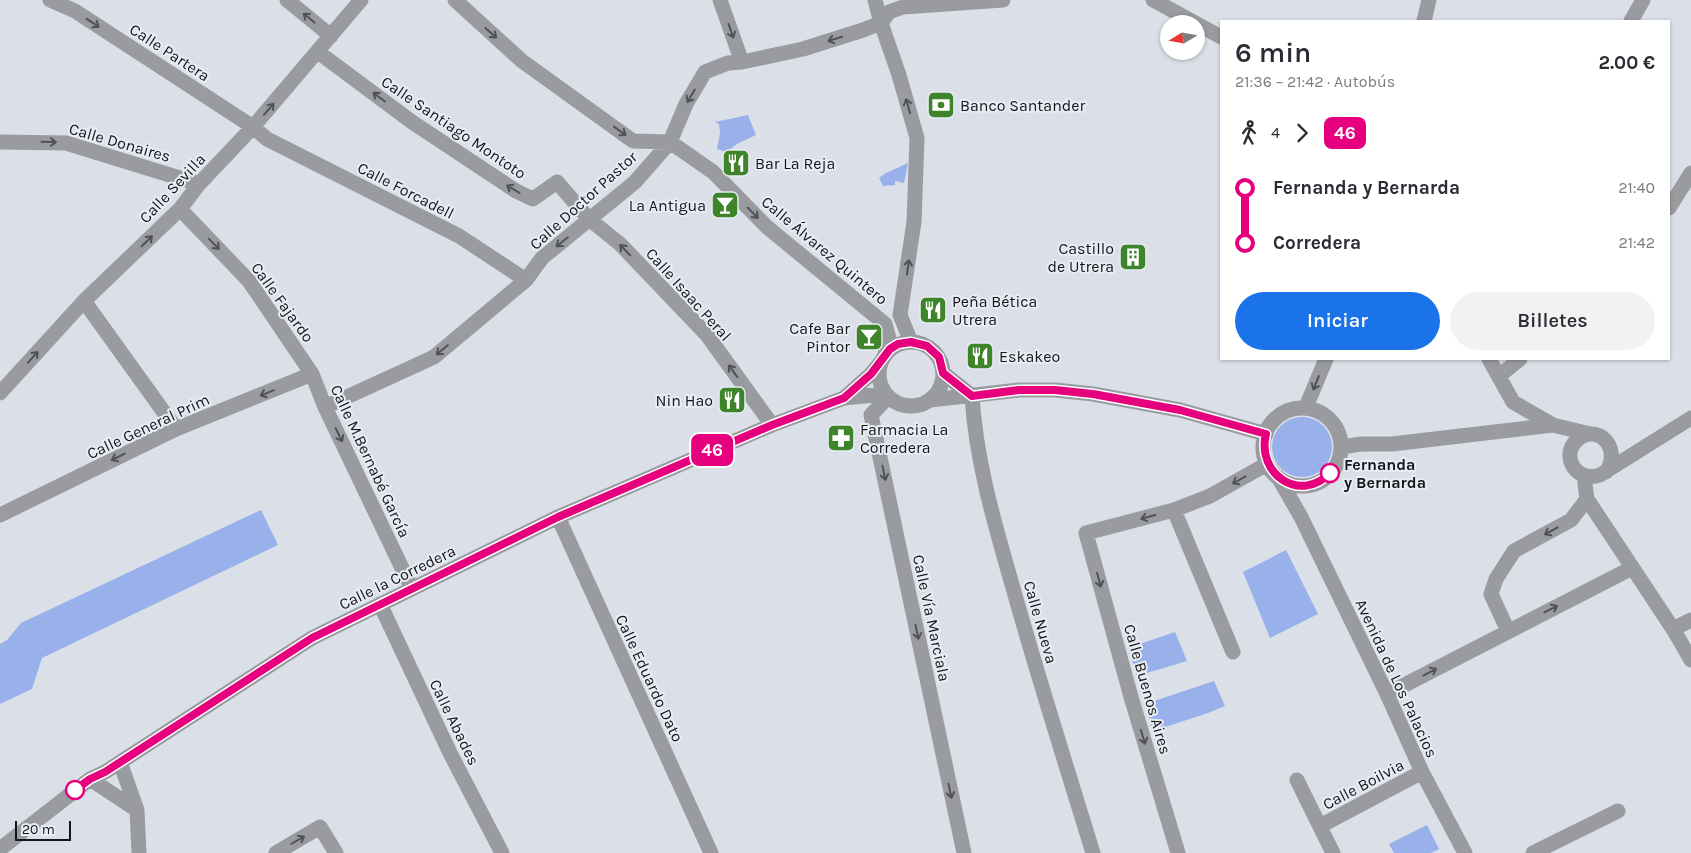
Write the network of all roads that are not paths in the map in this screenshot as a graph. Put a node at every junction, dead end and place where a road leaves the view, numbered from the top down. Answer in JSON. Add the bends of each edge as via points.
{"nodes":[{"id":1,"x":50,"y":0,"type":"edge"},
{"id":2,"x":287,"y":0,"type":"edge"},
{"id":3,"x":361,"y":0,"type":"edge"},
{"id":4,"x":455,"y":0,"type":"edge"},
{"id":5,"x":720,"y":0,"type":"edge"},
{"id":6,"x":874,"y":0,"type":"edge"},
{"id":7,"x":1003,"y":0,"type":"edge"},
{"id":8,"x":1153,"y":0,"type":"edge"},
{"id":9,"x":1429,"y":0,"type":"edge"},
{"id":10,"x":1643,"y":0,"type":"edge"},
{"id":11,"x":1424,"y":20,"type":"edge"},
{"id":12,"x":1632,"y":20,"type":"edge"},
{"id":13,"x":881,"y":23,"type":"junction"},
{"id":14,"x":1220,"y":35,"type":"edge"},
{"id":15,"x":331,"y":36,"type":"junction"},
{"id":16,"x":318,"y":52,"type":"junction"},
{"id":17,"x":742,"y":62,"type":"junction"},
{"id":18,"x":253,"y":127,"type":"junction"},
{"id":19,"x":266,"y":139,"type":"joint"},
{"id":20,"x":0,"y":142,"type":"edge"},
{"id":21,"x":670,"y":142,"type":"junction"},
{"id":22,"x":1691,"y":173,"type":"edge"},
{"id":23,"x":199,"y":184,"type":"junction"},
{"id":24,"x":1670,"y":206,"type":"edge"},
{"id":25,"x":180,"y":209,"type":"junction"},
{"id":26,"x":589,"y":219,"type":"junction"},
{"id":27,"x":526,"y":280,"type":"junction"},
{"id":28,"x":84,"y":301,"type":"junction"},
{"id":29,"x":900,"y":315,"type":"junction"},
{"id":30,"x":885,"y":324,"type":"junction"},
{"id":31,"x":911,"y":342,"type":"junction"},
{"id":32,"x":883,"y":359,"type":"junction"},
{"id":33,"x":1326,"y":360,"type":"edge"},
{"id":34,"x":1490,"y":360,"type":"edge"},
{"id":35,"x":1519,"y":360,"type":"edge"},
{"id":36,"x":943,"y":373,"type":"junction"},
{"id":37,"x":312,"y":374,"type":"junction"},
{"id":38,"x":1499,"y":376,"type":"junction"},
{"id":39,"x":0,"y":393,"type":"edge"},
{"id":40,"x":886,"y":395,"type":"junction"},
{"id":41,"x":972,"y":396,"type":"junction"},
{"id":42,"x":844,"y":398,"type":"junction"},
{"id":43,"x":930,"y":400,"type":"junction"},
{"id":44,"x":325,"y":407,"type":"junction"},
{"id":45,"x":1306,"y":407,"type":"junction"},
{"id":46,"x":1691,"y":418,"type":"edge"},
{"id":47,"x":772,"y":425,"type":"junction"},
{"id":48,"x":1553,"y":425,"type":"junction"},
{"id":49,"x":176,"y":430,"type":"junction"},
{"id":50,"x":1266,"y":434,"type":"junction"},
{"id":51,"x":1590,"y":434,"type":"junction"},
{"id":52,"x":1342,"y":446,"type":"junction"},
{"id":53,"x":1570,"y":458,"type":"junction"},
{"id":54,"x":1267,"y":464,"type":"junction"},
{"id":55,"x":1606,"y":472,"type":"junction"},
{"id":56,"x":1584,"y":476,"type":"junction"},
{"id":57,"x":1278,"y":478,"type":"junction"},
{"id":58,"x":1304,"y":486,"type":"junction"},
{"id":59,"x":1587,"y":500,"type":"junction"},
{"id":60,"x":1174,"y":510,"type":"junction"},
{"id":61,"x":0,"y":515,"type":"edge"},
{"id":62,"x":558,"y":517,"type":"junction"},
{"id":63,"x":1301,"y":517,"type":"junction"},
{"id":64,"x":1632,"y":568,"type":"junction"},
{"id":65,"x":412,"y":589,"type":"junction"},
{"id":66,"x":380,"y":604,"type":"junction"},
{"id":67,"x":1691,"y":620,"type":"edge"},
{"id":68,"x":1673,"y":629,"type":"junction"},
{"id":69,"x":1508,"y":631,"type":"junction"},
{"id":70,"x":1233,"y":652,"type":"dead end"},
{"id":71,"x":1691,"y":660,"type":"edge"},
{"id":72,"x":1387,"y":694,"type":"junction"},
{"id":73,"x":120,"y":762,"type":"junction"},
{"id":74,"x":105,"y":772,"type":"junction"},
{"id":75,"x":1422,"y":772,"type":"junction"},
{"id":76,"x":90,"y":779,"type":"junction"},
{"id":77,"x":1297,"y":780,"type":"dead end"},
{"id":78,"x":137,"y":810,"type":"junction"},
{"id":79,"x":1618,"y":811,"type":"dead end"},
{"id":80,"x":1320,"y":826,"type":"junction"},
{"id":81,"x":0,"y":849,"type":"edge"},
{"id":82,"x":139,"y":853,"type":"edge"},
{"id":83,"x":276,"y":853,"type":"edge"},
{"id":84,"x":336,"y":853,"type":"edge"},
{"id":85,"x":502,"y":853,"type":"edge"},
{"id":86,"x":711,"y":853,"type":"edge"},
{"id":87,"x":964,"y":853,"type":"edge"},
{"id":88,"x":1093,"y":853,"type":"edge"},
{"id":89,"x":1178,"y":853,"type":"edge"},
{"id":90,"x":1333,"y":853,"type":"edge"},
{"id":91,"x":1465,"y":853,"type":"edge"},
{"id":92,"x":1533,"y":853,"type":"edge"}],
"edges":[{"from":1,"to":18,"type":"street","name":"Calle Partera","one_way":true,"via":[[75,11]]},
{"from":15,"to":2,"type":"street","one_way":true},
{"from":3,"to":15,"type":"street","name":"Calle Sevilla"},
{"from":4,"to":21,"type":"street","one_way":true,"via":[[522,61],[633,141]]},
{"from":5,"to":17,"type":"street","one_way":true},
{"from":6,"to":13,"type":"street"},
{"from":7,"to":13,"type":"street","name":"Calle Doctor Pastor","via":[[903,7],[889,12]]},
{"from":8,"to":14,"type":"street"},
{"from":9,"to":11,"type":"street"},
{"from":10,"to":12,"type":"street"},
{"from":13,"to":17,"type":"street","name":"Calle Doctor Pastor","one_way":true,"via":[[803,49]]},
{"from":29,"to":13,"type":"street","one_way":true,"via":[[914,222],[917,138],[900,75]]},
{"from":15,"to":16,"type":"street","name":"Calle Sevilla"},
{"from":18,"to":16,"type":"street","name":"Calle Sevilla","one_way":true},
{"from":26,"to":16,"type":"street","name":"Calle Santiago Montoto","one_way":true,"via":[[557,182],[532,199],[516,192],[412,122]]},
{"from":17,"to":21,"type":"street","name":"Calle Doctor Pastor","one_way":true,"via":[[728,63],[705,72],[686,104]]},
{"from":18,"to":19,"type":"street","name":"Calle Partera"},
{"from":18,"to":23,"type":"street","name":"Calle Sevilla"},
{"from":19,"to":27,"type":"street","name":"Calle Forcadell","via":[[459,236]]},
{"from":20,"to":23,"type":"street","name":"Calle Donaires","one_way":true,"via":[[66,143]]},
{"from":21,"to":26,"type":"street","name":"Calle Doctor Pastor","via":[[635,182]]},
{"from":21,"to":30,"type":"street","name":"Calle Álvarez Quintero","one_way":true,"via":[[713,172],[766,227]]},
{"from":22,"to":24,"type":"street"},
{"from":23,"to":25,"type":"street","name":"Calle Sevilla"},
{"from":28,"to":25,"type":"street","name":"Calle Sevilla","one_way":true},
{"from":25,"to":37,"type":"street","name":"Calle Fajardo","one_way":true,"via":[[249,281]]},
{"from":26,"to":27,"type":"street","name":"Calle Doctor Pastor","one_way":true,"via":[[542,258]]},
{"from":47,"to":26,"type":"street","name":"Calle Isaac Peral","one_way":true,"via":[[707,335],[620,244]]},
{"from":27,"to":44,"type":"street","name":"Calle Doctor Pastor","one_way":true,"via":[[434,357]]},
{"from":39,"to":28,"type":"street","name":"Calle Sevilla","one_way":true},
{"from":28,"to":49,"type":"street"},
{"from":29,"to":30,"type":"street","name":"Calle Álvarez Quintero"},
{"from":29,"to":31,"type":"street"},
{"from":30,"to":32,"type":"street","name":"Calle Álvarez Quintero","via":[[889,338]]},
{"from":31,"to":32,"type":"street","via":[[894,346]]},
{"from":31,"to":36,"type":"street","via":[[934,351]]},
{"from":32,"to":40,"type":"street","via":[[879,379]]},
{"from":32,"to":42,"type":"street","name":"Calle la Corredera"},
{"from":33,"to":45,"type":"street","one_way":true},
{"from":34,"to":38,"type":"street"},
{"from":35,"to":38,"type":"street"},
{"from":36,"to":41,"type":"street"},
{"from":36,"to":43,"type":"street","via":[[940,388]]},
{"from":37,"to":44,"type":"street","name":"Calle M.Bernabé García"},
{"from":37,"to":49,"type":"street","name":"Calle General Prim","one_way":true},
{"from":38,"to":48,"type":"street","via":[[1513,402]]},
{"from":40,"to":42,"type":"street","name":"Calle la Corredera"},
{"from":40,"to":43,"type":"street","via":[[906,406]]},
{"from":40,"to":87,"type":"street","name":"Calle Vía Marciala","one_way":true,"via":[[871,415]]},
{"from":41,"to":43,"type":"street"},
{"from":41,"to":50,"type":"street","via":[[1019,390],[1093,394],[1180,410]]},
{"from":41,"to":88,"type":"street","name":"Calle Nueva","via":[[974,432],[992,515]]},
{"from":42,"to":47,"type":"street","name":"Calle la Corredera"},
{"from":44,"to":65,"type":"street","name":"Calle M.Bernabé García","one_way":true},
{"from":45,"to":50,"type":"street","via":[[1282,414]]},
{"from":45,"to":52,"type":"street","via":[[1333,422]]},
{"from":46,"to":55,"type":"street"},
{"from":47,"to":62,"type":"street","name":"Calle la Corredera"},
{"from":48,"to":51,"type":"street"},
{"from":48,"to":52,"type":"street","via":[[1392,444]]},
{"from":48,"to":53,"type":"street"},
{"from":49,"to":61,"type":"street","name":"Calle General Prim","one_way":true},
{"from":50,"to":54,"type":"street"},
{"from":51,"to":53,"type":"street","via":[[1575,442]]},
{"from":51,"to":55,"type":"street","via":[[1604,439],[1612,451]]},
{"from":52,"to":58,"type":"street","via":[[1330,473],[1319,482]]},
{"from":53,"to":56,"type":"street","via":[[1574,469]]},
{"from":54,"to":57,"type":"street"},
{"from":54,"to":60,"type":"street","one_way":true,"via":[[1210,496]]},
{"from":55,"to":56,"type":"street","via":[[1595,477]]},
{"from":56,"to":59,"type":"street"},
{"from":57,"to":58,"type":"street"},
{"from":57,"to":63,"type":"street","name":"Avenida de Los Palacios"},
{"from":58,"to":63,"type":"street"},
{"from":59,"to":64,"type":"street"},
{"from":59,"to":69,"type":"street","one_way":true,"via":[[1571,520],[1514,551],[1496,579],[1490,594]]},
{"from":60,"to":70,"type":"street"},
{"from":60,"to":89,"type":"street","name":"Calle Buenos Aires","one_way":true,"via":[[1086,534]]},
{"from":62,"to":65,"type":"street","name":"Calle la Corredera"},
{"from":62,"to":86,"type":"street","name":"Calle Eduardo Dato"},
{"from":63,"to":72,"type":"street","name":"Avenida de Los Palacios"},
{"from":64,"to":68,"type":"street"},
{"from":69,"to":64,"type":"street","one_way":true},
{"from":65,"to":66,"type":"street","name":"Calle la Corredera"},
{"from":66,"to":73,"type":"street","name":"Calle la Corredera","via":[[312,638]]},
{"from":66,"to":85,"type":"street","name":"Calle Abades","via":[[450,753]]},
{"from":67,"to":68,"type":"street"},
{"from":68,"to":71,"type":"street"},
{"from":72,"to":69,"type":"street","one_way":true},
{"from":72,"to":75,"type":"street","name":"Avenida de Los Palacios"},
{"from":73,"to":74,"type":"street","name":"Calle la Corredera"},
{"from":73,"to":78,"type":"street"},
{"from":74,"to":76,"type":"street","name":"Calle la Corredera"},
{"from":74,"to":78,"type":"street"},
{"from":75,"to":80,"type":"street","name":"Calle Boilvia"},
{"from":75,"to":91,"type":"street","name":"Avenida de Los Palacios"},
{"from":76,"to":78,"type":"street"},
{"from":76,"to":81,"type":"street","name":"Calle la Corredera"},
{"from":77,"to":80,"type":"street"},
{"from":78,"to":82,"type":"street"},
{"from":79,"to":92,"type":"street"},
{"from":80,"to":90,"type":"street"},
{"from":83,"to":84,"type":"street","one_way":true,"via":[[320,827]]}]}
